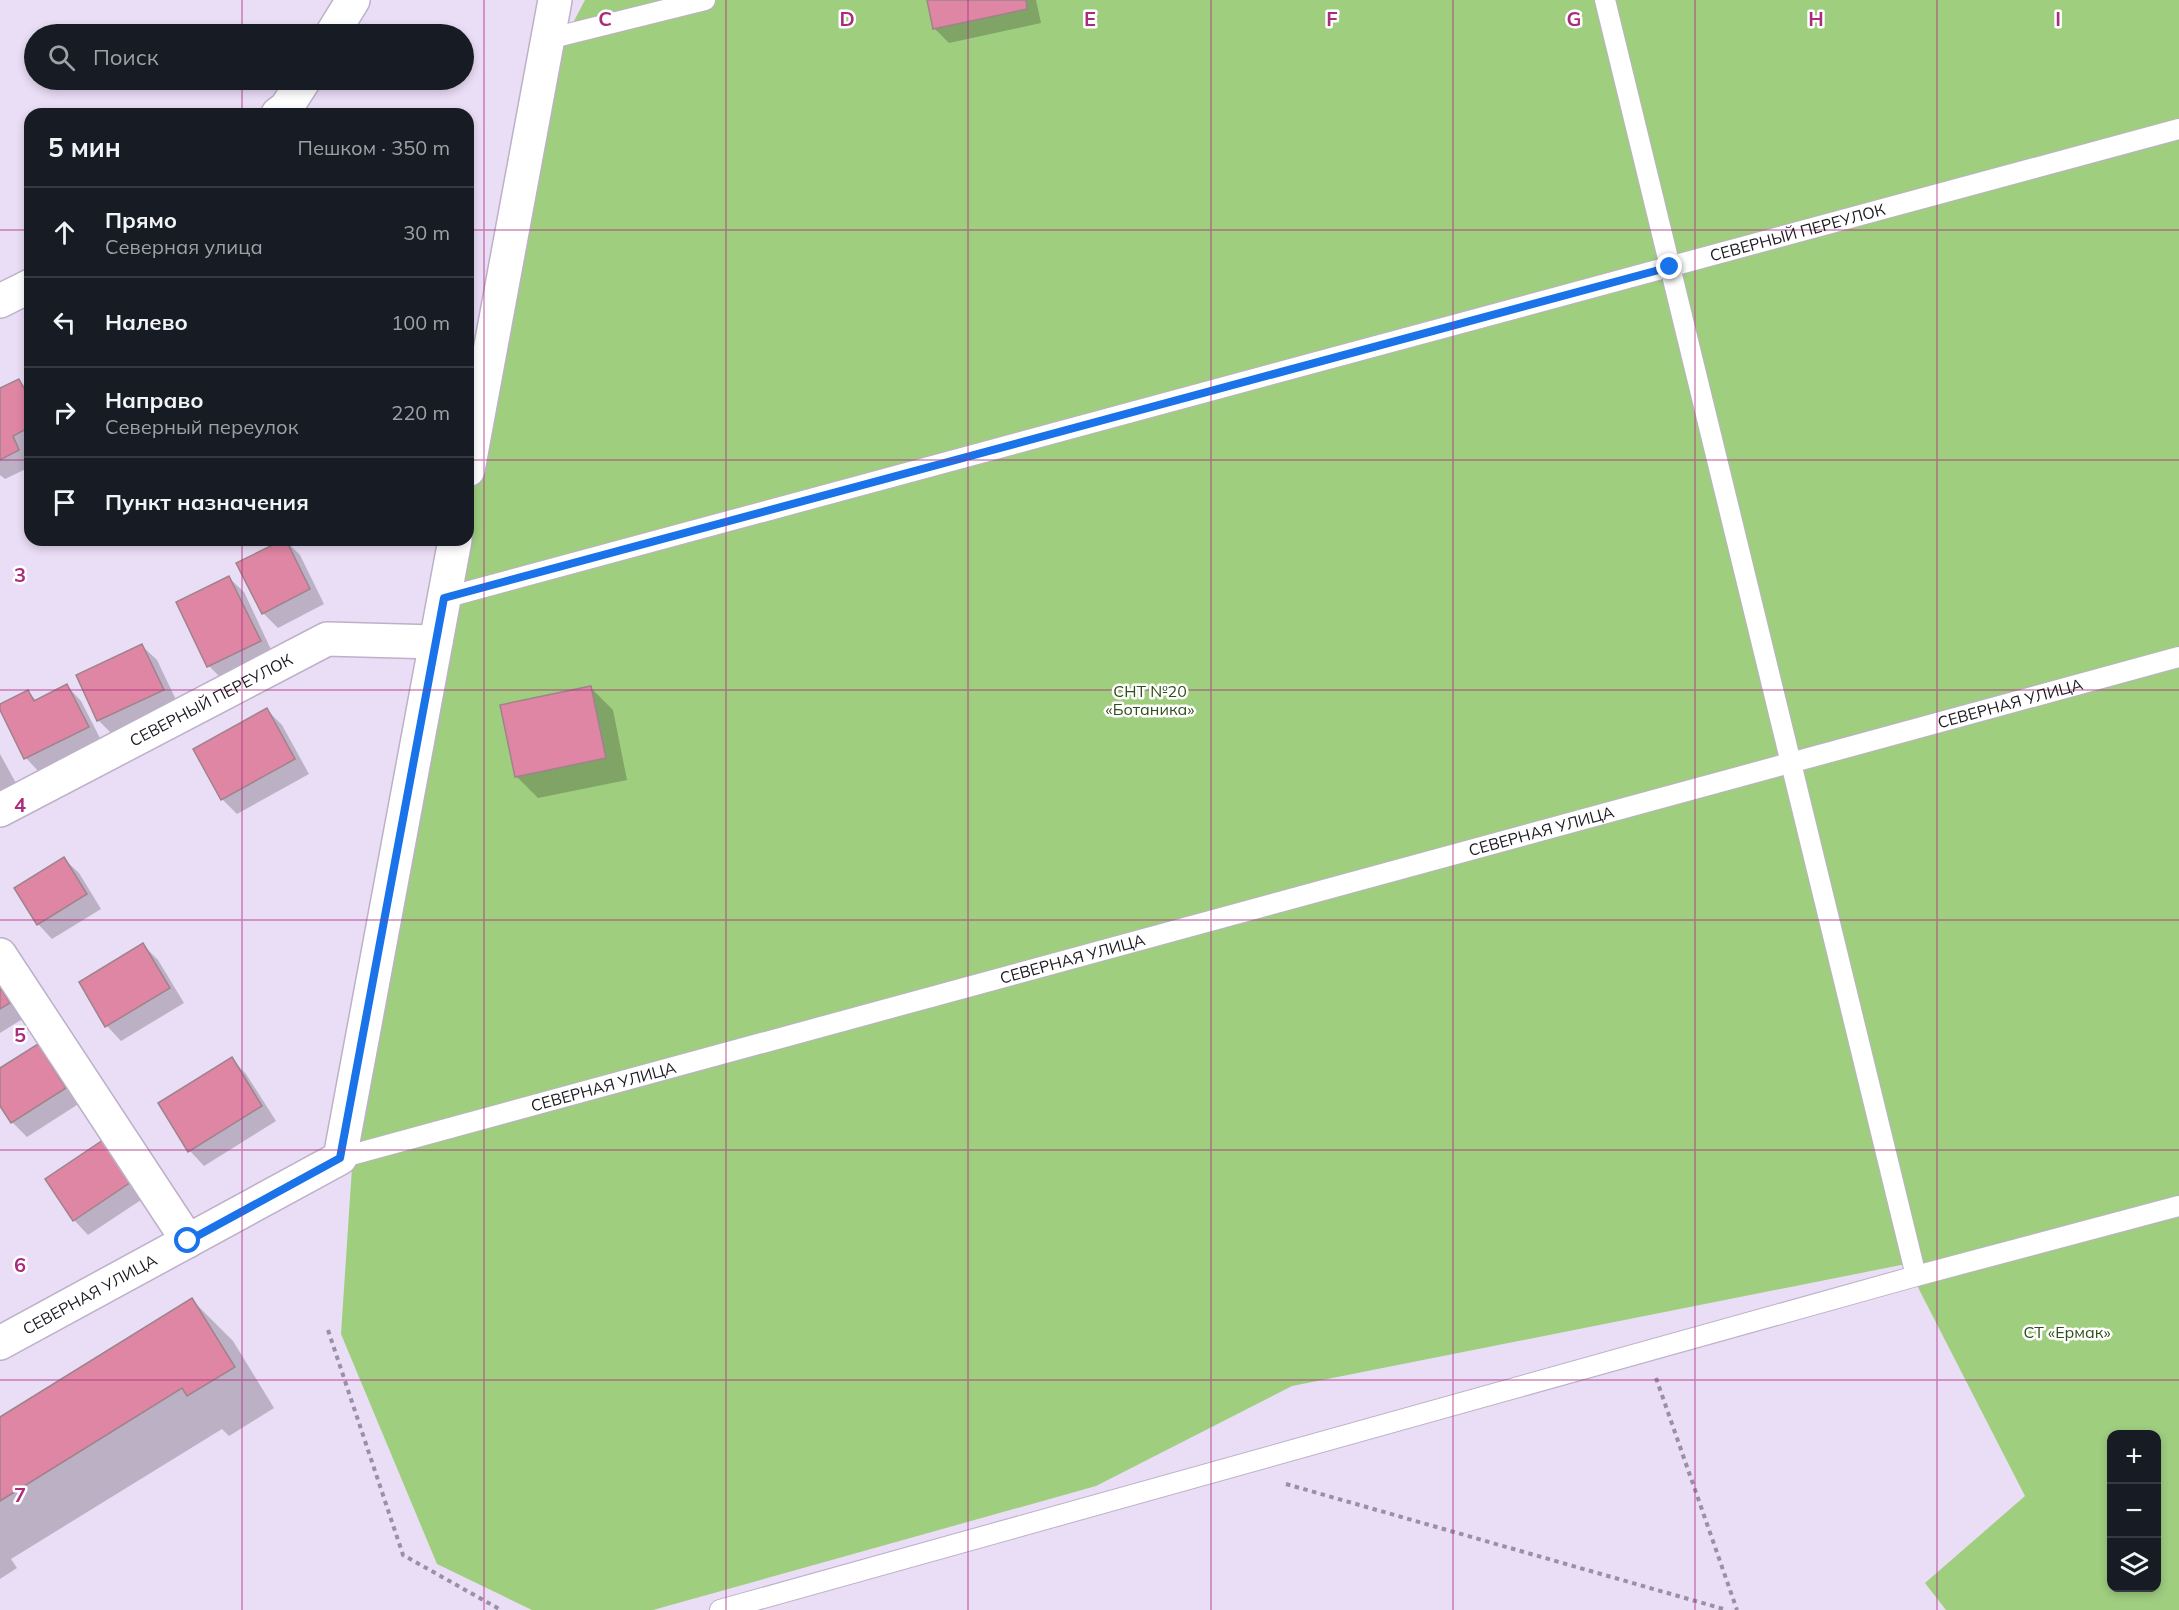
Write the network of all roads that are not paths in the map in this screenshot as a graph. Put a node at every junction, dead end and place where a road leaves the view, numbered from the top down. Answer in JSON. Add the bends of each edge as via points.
{"nodes":[{"id":1,"x":353,"y":0,"type":"edge"},
{"id":2,"x":555,"y":0,"type":"edge"},
{"id":3,"x":705,"y":0,"type":"edge"},
{"id":4,"x":1605,"y":0,"type":"edge"},
{"id":5,"x":338,"y":24,"type":"edge"},
{"id":6,"x":548,"y":39,"type":"junction"},
{"id":7,"x":298,"y":90,"type":"edge"},
{"id":8,"x":286,"y":108,"type":"edge"},
{"id":9,"x":2179,"y":129,"type":"edge"},
{"id":10,"x":1670,"y":267,"type":"junction"},
{"id":11,"x":24,"y":289,"type":"edge"},
{"id":12,"x":0,"y":301,"type":"edge"},
{"id":13,"x":474,"y":438,"type":"edge"},
{"id":14,"x":454,"y":546,"type":"edge"},
{"id":15,"x":444,"y":598,"type":"junction"},
{"id":16,"x":436,"y":642,"type":"junction"},
{"id":17,"x":2179,"y":657,"type":"edge"},
{"id":18,"x":1791,"y":763,"type":"junction"},
{"id":19,"x":0,"y":810,"type":"edge"},
{"id":20,"x":0,"y":955,"type":"edge"},
{"id":21,"x":340,"y":1158,"type":"junction"},
{"id":22,"x":2179,"y":1206,"type":"edge"},
{"id":23,"x":188,"y":1241,"type":"junction"},
{"id":24,"x":1916,"y":1276,"type":"junction"},
{"id":25,"x":0,"y":1343,"type":"edge"},
{"id":26,"x":720,"y":1610,"type":"edge"}],
"edges":[{"from":1,"to":5,"type":"street"},
{"from":2,"to":6,"type":"street"},
{"from":3,"to":6,"type":"lane"},
{"from":4,"to":10,"type":"lane"},
{"from":6,"to":13,"type":"street"},
{"from":7,"to":8,"type":"street"},
{"from":9,"to":10,"type":"lane","name":"СЕВЕРНЫЙ ПЕРЕУЛОК"},
{"from":10,"to":15,"type":"lane","name":"СЕВЕРНЫЙ ПЕРЕУЛОК"},
{"from":10,"to":18,"type":"lane"},
{"from":11,"to":12,"type":"street"},
{"from":14,"to":15,"type":"street"},
{"from":15,"to":16,"type":"street"},
{"from":16,"to":19,"type":"street","name":"СЕВЕРНЫЙ ПЕРЕУЛОК","via":[[327,639]]},
{"from":16,"to":21,"type":"street"},
{"from":17,"to":18,"type":"lane","name":"СЕВЕРНАЯ УЛИЦА"},
{"from":18,"to":21,"type":"lane","name":"СЕВЕРНАЯ УЛИЦА"},
{"from":18,"to":24,"type":"lane"},
{"from":20,"to":23,"type":"street"},
{"from":21,"to":23,"type":"street","name":"СЕВЕРНАЯ УЛИЦА"},
{"from":22,"to":24,"type":"lane"},
{"from":23,"to":25,"type":"street","name":"СЕВЕРНАЯ УЛИЦА"},
{"from":24,"to":26,"type":"lane"}]}
